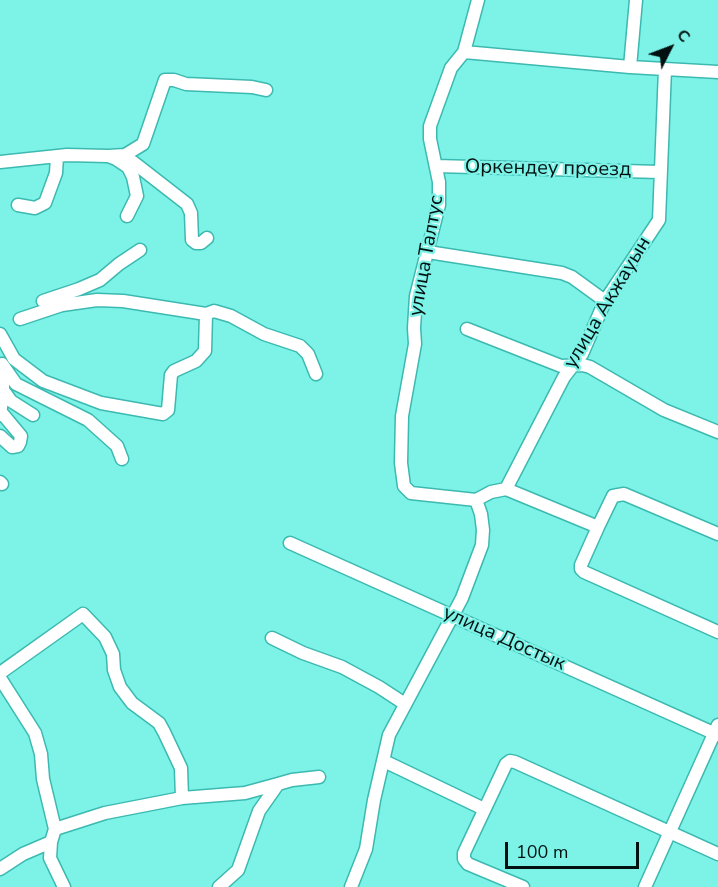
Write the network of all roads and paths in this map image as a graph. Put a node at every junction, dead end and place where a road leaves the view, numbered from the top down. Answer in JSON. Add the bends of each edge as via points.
{"nodes":[{"id":1,"x":478,"y":0,"type":"edge"},
{"id":2,"x":636,"y":0,"type":"edge"},
{"id":3,"x":464,"y":52,"type":"junction"},
{"id":4,"x":630,"y":67,"type":"junction"},
{"id":5,"x":665,"y":69,"type":"junction"},
{"id":6,"x":718,"y":72,"type":"edge"},
{"id":7,"x":266,"y":90,"type":"dead end"},
{"id":8,"x":108,"y":156,"type":"junction"},
{"id":9,"x":57,"y":157,"type":"junction"},
{"id":10,"x":0,"y":162,"type":"edge"},
{"id":11,"x":133,"y":162,"type":"dead end"},
{"id":12,"x":436,"y":166,"type":"junction"},
{"id":13,"x":660,"y":172,"type":"junction"},
{"id":14,"x":18,"y":205,"type":"dead end"},
{"id":15,"x":127,"y":216,"type":"dead end"},
{"id":16,"x":207,"y":238,"type":"dead end"},
{"id":17,"x":140,"y":250,"type":"dead end"},
{"id":18,"x":428,"y":252,"type":"junction"},
{"id":19,"x":42,"y":301,"type":"dead end"},
{"id":20,"x":604,"y":301,"type":"junction"},
{"id":21,"x":206,"y":314,"type":"junction"},
{"id":22,"x":20,"y":319,"type":"dead end"},
{"id":23,"x":467,"y":329,"type":"dead end"},
{"id":24,"x":1,"y":335,"type":"edge"},
{"id":25,"x":3,"y":364,"type":"junction"},
{"id":26,"x":573,"y":366,"type":"junction"},
{"id":27,"x":316,"y":374,"type":"dead end"},
{"id":28,"x":3,"y":390,"type":"junction"},
{"id":29,"x":1,"y":413,"type":"edge"},
{"id":30,"x":33,"y":415,"type":"dead end"},
{"id":31,"x":718,"y":432,"type":"edge"},
{"id":32,"x":0,"y":436,"type":"edge"},
{"id":33,"x":122,"y":459,"type":"dead end"},
{"id":34,"x":506,"y":489,"type":"junction"},
{"id":35,"x":476,"y":500,"type":"junction"},
{"id":36,"x":598,"y":527,"type":"junction"},
{"id":37,"x":718,"y":534,"type":"edge"},
{"id":38,"x":290,"y":543,"type":"dead end"},
{"id":39,"x":453,"y":616,"type":"junction"},
{"id":40,"x":718,"y":632,"type":"edge"},
{"id":41,"x":272,"y":638,"type":"dead end"},
{"id":42,"x":0,"y":673,"type":"edge"},
{"id":43,"x":0,"y":678,"type":"edge"},
{"id":44,"x":405,"y":704,"type":"junction"},
{"id":45,"x":717,"y":731,"type":"edge"},
{"id":46,"x":384,"y":761,"type":"junction"},
{"id":47,"x":320,"y":777,"type":"dead end"},
{"id":48,"x":278,"y":784,"type":"junction"},
{"id":49,"x":245,"y":793,"type":"junction"},
{"id":50,"x":182,"y":798,"type":"junction"},
{"id":51,"x":484,"y":809,"type":"junction"},
{"id":52,"x":259,"y":811,"type":"junction"},
{"id":53,"x":55,"y":829,"type":"junction"},
{"id":54,"x":671,"y":832,"type":"junction"},
{"id":55,"x":51,"y":842,"type":"junction"},
{"id":56,"x":718,"y":854,"type":"edge"},
{"id":57,"x":0,"y":868,"type":"edge"},
{"id":58,"x":64,"y":887,"type":"edge"},
{"id":59,"x":219,"y":887,"type":"edge"},
{"id":60,"x":351,"y":887,"type":"edge"},
{"id":61,"x":523,"y":887,"type":"edge"},
{"id":62,"x":645,"y":887,"type":"edge"}],
"edges":[{"from":1,"to":3,"type":"street","name":"улица Талтус"},
{"from":2,"to":4,"type":"street"},
{"from":3,"to":4,"type":"street"},
{"from":3,"to":12,"type":"street","name":"улица Талтус","via":[[451,68],[430,126]]},
{"from":4,"to":5,"type":"street"},
{"from":5,"to":6,"type":"street"},
{"from":5,"to":13,"type":"street","name":"улица Акжауын"},
{"from":7,"to":8,"type":"street","via":[[165,80],[142,144],[125,155]]},
{"from":8,"to":9,"type":"street"},
{"from":8,"to":15,"type":"street","via":[[123,164],[133,177],[137,196]]},
{"from":9,"to":10,"type":"street"},
{"from":9,"to":14,"type":"street","via":[[56,173],[45,202],[35,208]]},
{"from":11,"to":16,"type":"street","via":[[187,204],[192,240],[201,243]]},
{"from":12,"to":13,"type":"street","name":"Оркендеу проезд"},
{"from":12,"to":18,"type":"street","name":"улица Талтус","via":[[439,205]]},
{"from":13,"to":20,"type":"street","name":"улица Акжауын","via":[[659,220]]},
{"from":17,"to":19,"type":"street","via":[[100,280]]},
{"from":18,"to":20,"type":"street","via":[[562,273]]},
{"from":18,"to":35,"type":"street","name":"улица Талтус","via":[[416,296],[415,344],[402,416],[404,486],[411,493]]},
{"from":20,"to":26,"type":"street","name":"улица Акжауын"},
{"from":21,"to":22,"type":"street","via":[[107,300],[62,305]]},
{"from":21,"to":24,"type":"street","via":[[205,351],[171,375],[168,410],[163,414],[101,403],[43,381],[15,359]]},
{"from":21,"to":27,"type":"street","via":[[222,313],[300,346]]},
{"from":23,"to":26,"type":"street","via":[[561,366]]},
{"from":24,"to":25,"type":"street"},
{"from":25,"to":28,"type":"street"},
{"from":25,"to":33,"type":"street","via":[[16,384],[93,424],[117,446]]},
{"from":26,"to":31,"type":"street","via":[[590,367],[664,410]]},
{"from":26,"to":34,"type":"street","name":"улица Акжауын"},
{"from":28,"to":29,"type":"street"},
{"from":28,"to":30,"type":"street","via":[[11,401]]},
{"from":29,"to":32,"type":"street","via":[[21,436],[18,446],[12,447]]},
{"from":34,"to":35,"type":"street"},
{"from":34,"to":36,"type":"street"},
{"from":35,"to":39,"type":"street","via":[[481,514],[482,545]]},
{"from":36,"to":37,"type":"street","via":[[613,496],[624,494]]},
{"from":36,"to":40,"type":"street","via":[[581,565],[584,572]]},
{"from":38,"to":39,"type":"street","name":"улица Достык"},
{"from":39,"to":44,"type":"street"},
{"from":39,"to":45,"type":"street","name":"улица Достык"},
{"from":41,"to":44,"type":"street","via":[[342,667]]},
{"from":42,"to":50,"type":"street","via":[[83,614],[105,637],[120,687],[164,732],[181,768]]},
{"from":43,"to":53,"type":"street","via":[[35,733]]},
{"from":44,"to":46,"type":"street","via":[[389,735]]},
{"from":45,"to":54,"type":"street"},
{"from":46,"to":51,"type":"street"},
{"from":46,"to":60,"type":"street","via":[[366,849]]},
{"from":47,"to":48,"type":"street"},
{"from":48,"to":49,"type":"street"},
{"from":48,"to":52,"type":"street"},
{"from":49,"to":50,"type":"street"},
{"from":49,"to":52,"type":"street"},
{"from":50,"to":53,"type":"street","via":[[105,813]]},
{"from":51,"to":54,"type":"street","via":[[506,764],[515,762]]},
{"from":51,"to":61,"type":"street","via":[[464,859]]},
{"from":52,"to":59,"type":"street","via":[[238,870]]},
{"from":53,"to":55,"type":"street"},
{"from":54,"to":56,"type":"street"},
{"from":54,"to":62,"type":"street"},
{"from":55,"to":57,"type":"street"},
{"from":55,"to":58,"type":"street","via":[[50,858]]}]}
